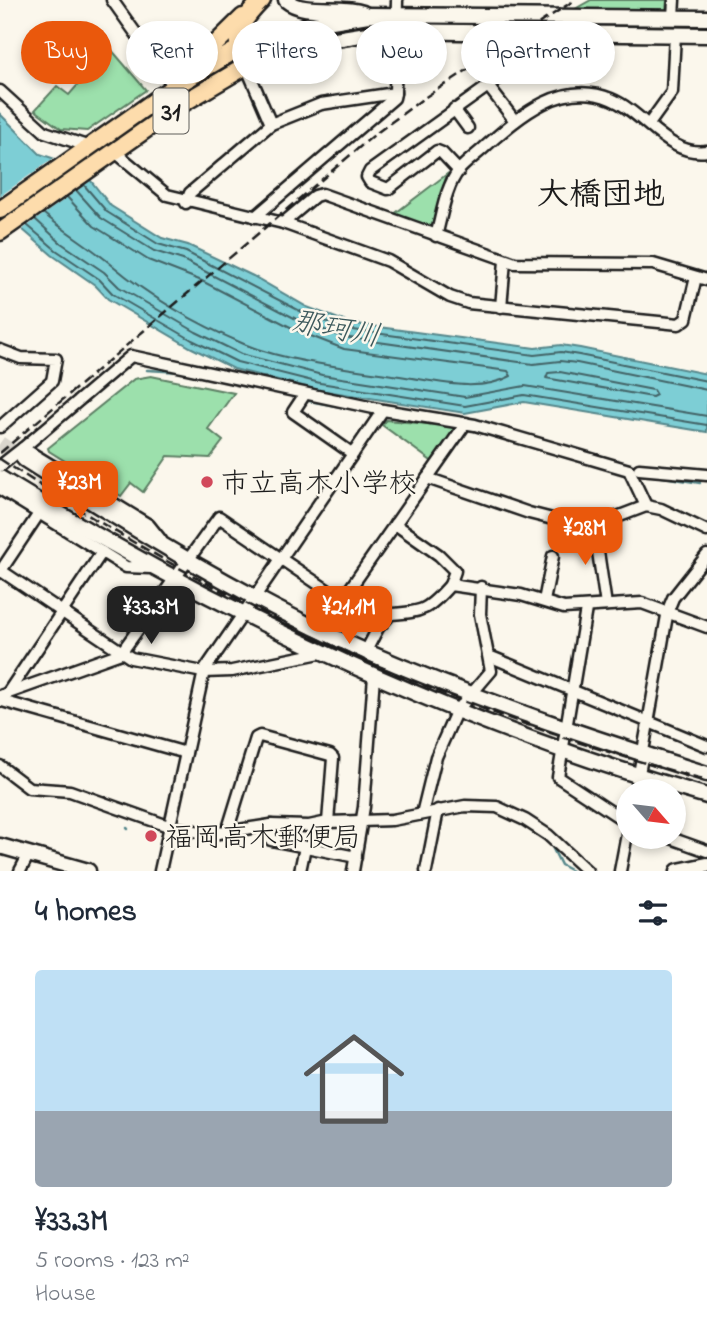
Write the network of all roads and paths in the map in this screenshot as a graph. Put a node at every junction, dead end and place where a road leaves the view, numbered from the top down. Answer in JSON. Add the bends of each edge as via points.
{"nodes":[{"id":1,"x":113,"y":0,"type":"edge"},
{"id":2,"x":286,"y":0,"type":"edge"},
{"id":3,"x":674,"y":0,"type":"edge"},
{"id":4,"x":257,"y":4,"type":"edge"},
{"id":5,"x":397,"y":6,"type":"edge"},
{"id":6,"x":368,"y":15,"type":"junction"},
{"id":7,"x":673,"y":17,"type":"junction"},
{"id":8,"x":707,"y":18,"type":"edge"},
{"id":9,"x":246,"y":21,"type":"edge"},
{"id":10,"x":335,"y":21,"type":"edge"},
{"id":11,"x":447,"y":32,"type":"edge"},
{"id":12,"x":675,"y":34,"type":"junction"},
{"id":13,"x":707,"y":35,"type":"edge"},
{"id":14,"x":232,"y":52,"type":"edge"},
{"id":15,"x":232,"y":74,"type":"edge"},
{"id":16,"x":254,"y":84,"type":"edge"},
{"id":17,"x":395,"y":84,"type":"edge"},
{"id":18,"x":491,"y":84,"type":"edge"},
{"id":19,"x":488,"y":86,"type":"junction"},
{"id":20,"x":174,"y":87,"type":"junction"},
{"id":21,"x":0,"y":92,"type":"edge"},
{"id":22,"x":395,"y":93,"type":"junction"},
{"id":23,"x":185,"y":102,"type":"junction"},
{"id":24,"x":454,"y":109,"type":"junction"},
{"id":25,"x":515,"y":121,"type":"junction"},
{"id":26,"x":271,"y":124,"type":"junction"},
{"id":27,"x":649,"y":124,"type":"junction"},
{"id":28,"x":468,"y":128,"type":"dead end"},
{"id":29,"x":114,"y":151,"type":"junction"},
{"id":30,"x":707,"y":151,"type":"edge"},
{"id":31,"x":90,"y":153,"type":"junction"},
{"id":32,"x":459,"y":171,"type":"junction"},
{"id":33,"x":186,"y":202,"type":"junction"},
{"id":34,"x":0,"y":210,"type":"edge"},
{"id":35,"x":255,"y":217,"type":"junction"},
{"id":36,"x":283,"y":223,"type":"junction"},
{"id":37,"x":2,"y":231,"type":"edge"},
{"id":38,"x":436,"y":236,"type":"junction"},
{"id":39,"x":505,"y":261,"type":"junction"},
{"id":40,"x":702,"y":278,"type":"edge"},
{"id":41,"x":501,"y":307,"type":"junction"},
{"id":42,"x":0,"y":350,"type":"edge"},
{"id":43,"x":305,"y":394,"type":"junction"},
{"id":44,"x":383,"y":410,"type":"junction"},
{"id":45,"x":466,"y":423,"type":"junction"},
{"id":46,"x":0,"y":427,"type":"edge"},
{"id":47,"x":23,"y":453,"type":"junction"},
{"id":48,"x":353,"y":454,"type":"junction"},
{"id":49,"x":0,"y":466,"type":"edge"},
{"id":50,"x":639,"y":469,"type":"dead end"},
{"id":51,"x":707,"y":475,"type":"edge"},
{"id":52,"x":0,"y":478,"type":"edge"},
{"id":53,"x":427,"y":478,"type":"junction"},
{"id":54,"x":0,"y":489,"type":"edge"},
{"id":55,"x":646,"y":506,"type":"junction"},
{"id":56,"x":38,"y":515,"type":"junction"},
{"id":57,"x":395,"y":524,"type":"junction"},
{"id":58,"x":594,"y":525,"type":"junction"},
{"id":59,"x":707,"y":531,"type":"edge"},
{"id":60,"x":102,"y":552,"type":"junction"},
{"id":61,"x":707,"y":555,"type":"edge"},
{"id":62,"x":553,"y":556,"type":"dead end"},
{"id":63,"x":280,"y":560,"type":"junction"},
{"id":64,"x":188,"y":561,"type":"junction"},
{"id":65,"x":155,"y":568,"type":"junction"},
{"id":66,"x":0,"y":571,"type":"edge"},
{"id":67,"x":177,"y":580,"type":"junction"},
{"id":68,"x":450,"y":585,"type":"junction"},
{"id":69,"x":481,"y":587,"type":"junction"},
{"id":70,"x":255,"y":597,"type":"junction"},
{"id":71,"x":342,"y":600,"type":"junction"},
{"id":72,"x":544,"y":601,"type":"junction"},
{"id":73,"x":606,"y":605,"type":"junction"},
{"id":74,"x":586,"y":609,"type":"junction"},
{"id":75,"x":668,"y":610,"type":"junction"},
{"id":76,"x":62,"y":611,"type":"junction"},
{"id":77,"x":241,"y":615,"type":"junction"},
{"id":78,"x":707,"y":627,"type":"edge"},
{"id":79,"x":321,"y":630,"type":"junction"},
{"id":80,"x":366,"y":651,"type":"junction"},
{"id":81,"x":121,"y":653,"type":"junction"},
{"id":82,"x":320,"y":653,"type":"junction"},
{"id":83,"x":489,"y":656,"type":"junction"},
{"id":84,"x":203,"y":672,"type":"junction"},
{"id":85,"x":374,"y":676,"type":"junction"},
{"id":86,"x":572,"y":692,"type":"junction"},
{"id":87,"x":472,"y":696,"type":"junction"},
{"id":88,"x":2,"y":699,"type":"edge"},
{"id":89,"x":456,"y":712,"type":"junction"},
{"id":90,"x":649,"y":721,"type":"junction"},
{"id":91,"x":566,"y":729,"type":"junction"},
{"id":92,"x":707,"y":746,"type":"edge"},
{"id":93,"x":563,"y":751,"type":"junction"},
{"id":94,"x":186,"y":753,"type":"junction"},
{"id":95,"x":643,"y":754,"type":"junction"},
{"id":96,"x":0,"y":765,"type":"edge"},
{"id":97,"x":707,"y":774,"type":"edge"},
{"id":98,"x":626,"y":779,"type":"edge"},
{"id":99,"x":638,"y":779,"type":"edge"},
{"id":100,"x":686,"y":792,"type":"edge"},
{"id":101,"x":707,"y":796,"type":"edge"},
{"id":102,"x":422,"y":814,"type":"junction"},
{"id":103,"x":437,"y":814,"type":"junction"},
{"id":104,"x":616,"y":815,"type":"edge"},
{"id":105,"x":328,"y":822,"type":"junction"},
{"id":106,"x":362,"y":825,"type":"junction"},
{"id":107,"x":170,"y":830,"type":"junction"},
{"id":108,"x":270,"y":830,"type":"junction"},
{"id":109,"x":227,"y":832,"type":"junction"},
{"id":110,"x":686,"y":843,"type":"edge"},
{"id":111,"x":0,"y":846,"type":"edge"},
{"id":112,"x":305,"y":847,"type":"junction"},
{"id":113,"x":624,"y":849,"type":"edge"},
{"id":114,"x":707,"y":851,"type":"edge"},
{"id":115,"x":29,"y":854,"type":"junction"},
{"id":116,"x":356,"y":857,"type":"junction"},
{"id":117,"x":707,"y":865,"type":"edge"},
{"id":118,"x":20,"y":871,"type":"edge"},
{"id":119,"x":88,"y":871,"type":"edge"},
{"id":120,"x":160,"y":871,"type":"edge"},
{"id":121,"x":300,"y":871,"type":"edge"},
{"id":122,"x":353,"y":871,"type":"edge"},
{"id":123,"x":426,"y":871,"type":"edge"},
{"id":124,"x":587,"y":871,"type":"edge"},
{"id":125,"x":620,"y":871,"type":"edge"},
{"id":126,"x":678,"y":871,"type":"edge"}],
"edges":[{"from":1,"to":20,"type":"street"},
{"from":2,"to":6,"type":"street","via":[[300,8],[350,9]]},
{"from":3,"to":7,"type":"street"},
{"from":4,"to":9,"type":"main road"},
{"from":4,"to":20,"type":"main road"},
{"from":5,"to":6,"type":"street"},
{"from":5,"to":7,"type":"street"},
{"from":6,"to":10,"type":"street"},
{"from":7,"to":8,"type":"street"},
{"from":11,"to":12,"type":"street"},
{"from":12,"to":13,"type":"street"},
{"from":12,"to":27,"type":"street","via":[[672,92]]},
{"from":14,"to":20,"type":"main road","number":"31"},
{"from":15,"to":23,"type":"main road","number":"31"},
{"from":16,"to":26,"type":"street"},
{"from":17,"to":22,"type":"street"},
{"from":18,"to":19,"type":"street"},
{"from":19,"to":24,"type":"street"},
{"from":19,"to":25,"type":"street"},
{"from":20,"to":23,"type":"street"},
{"from":20,"to":31,"type":"main road","number":"31"},
{"from":21,"to":31,"type":"street","via":[[45,132]]},
{"from":22,"to":26,"type":"street","via":[[321,104]]},
{"from":22,"to":35,"type":"street"},
{"from":23,"to":29,"type":"main road","number":"31"},
{"from":24,"to":28,"type":"street"},
{"from":24,"to":32,"type":"street","via":[[367,177],[388,189],[437,151]]},
{"from":25,"to":27,"type":"street","via":[[545,102],[576,94],[610,98]]},
{"from":25,"to":32,"type":"street"},
{"from":26,"to":33,"type":"street","via":[[190,193]]},
{"from":27,"to":30,"type":"street","via":[[684,151]]},
{"from":29,"to":31,"type":"main road","number":"31"},
{"from":29,"to":33,"type":"street","via":[[156,189]]},
{"from":31,"to":34,"type":"main road","number":"31"},
{"from":31,"to":37,"type":"main road","number":"31"},
{"from":32,"to":38,"type":"street","via":[[447,194]]},
{"from":33,"to":35,"type":"street"},
{"from":35,"to":36,"type":"street"},
{"from":36,"to":38,"type":"street","via":[[322,194]]},
{"from":36,"to":41,"type":"street","via":[[388,261],[450,297]]},
{"from":38,"to":39,"type":"street"},
{"from":39,"to":40,"type":"street","via":[[653,264]]},
{"from":39,"to":41,"type":"street"},
{"from":40,"to":41,"type":"street","via":[[686,319],[679,324]]},
{"from":42,"to":46,"type":"street","via":[[21,358],[55,359],[52,381]]},
{"from":43,"to":44,"type":"street"},
{"from":43,"to":47,"type":"street","via":[[131,356]]},
{"from":43,"to":48,"type":"street","via":[[293,412]]},
{"from":44,"to":45,"type":"street"},
{"from":44,"to":48,"type":"street"},
{"from":45,"to":53,"type":"street"},
{"from":45,"to":55,"type":"street","via":[[629,470]]},
{"from":47,"to":49,"type":"street"},
{"from":47,"to":64,"type":"street"},
{"from":48,"to":63,"type":"street"},
{"from":50,"to":51,"type":"street"},
{"from":52,"to":65,"type":"street"},
{"from":53,"to":57,"type":"street"},
{"from":53,"to":58,"type":"street","via":[[529,513],[587,528]]},
{"from":54,"to":56,"type":"street"},
{"from":55,"to":58,"type":"street"},
{"from":55,"to":59,"type":"street"},
{"from":56,"to":60,"type":"street"},
{"from":56,"to":66,"type":"street"},
{"from":57,"to":68,"type":"street","via":[[455,571]]},
{"from":57,"to":71,"type":"street"},
{"from":58,"to":73,"type":"street"},
{"from":60,"to":65,"type":"street","via":[[126,567]]},
{"from":60,"to":76,"type":"street"},
{"from":61,"to":75,"type":"street"},
{"from":62,"to":72,"type":"street"},
{"from":63,"to":64,"type":"street","via":[[219,517]]},
{"from":63,"to":70,"type":"street"},
{"from":63,"to":71,"type":"street"},
{"from":64,"to":67,"type":"street"},
{"from":64,"to":70,"type":"street"},
{"from":65,"to":67,"type":"street"},
{"from":66,"to":76,"type":"street"},
{"from":67,"to":77,"type":"street"},
{"from":67,"to":81,"type":"street"},
{"from":68,"to":69,"type":"street"},
{"from":68,"to":80,"type":"street","via":[[421,612],[391,614],[377,628]]},
{"from":69,"to":72,"type":"street"},
{"from":69,"to":83,"type":"street","via":[[480,614]]},
{"from":70,"to":77,"type":"street"},
{"from":70,"to":79,"type":"street"},
{"from":71,"to":79,"type":"street"},
{"from":72,"to":74,"type":"street"},
{"from":73,"to":74,"type":"street"},
{"from":73,"to":75,"type":"street","via":[[642,603]]},
{"from":74,"to":86,"type":"street"},
{"from":75,"to":78,"type":"street"},
{"from":75,"to":90,"type":"street"},
{"from":76,"to":81,"type":"street"},
{"from":76,"to":88,"type":"street"},
{"from":77,"to":82,"type":"street"},
{"from":77,"to":84,"type":"street"},
{"from":79,"to":80,"type":"street"},
{"from":80,"to":87,"type":"street"},
{"from":81,"to":84,"type":"street"},
{"from":81,"to":88,"type":"street"},
{"from":82,"to":84,"type":"street","via":[[232,671]]},
{"from":82,"to":85,"type":"street"},
{"from":83,"to":86,"type":"street"},
{"from":83,"to":87,"type":"street","via":[[491,671]]},
{"from":84,"to":94,"type":"street"},
{"from":85,"to":89,"type":"street"},
{"from":85,"to":106,"type":"street"},
{"from":86,"to":90,"type":"street"},
{"from":86,"to":91,"type":"street"},
{"from":87,"to":89,"type":"street"},
{"from":87,"to":91,"type":"street"},
{"from":88,"to":94,"type":"street"},
{"from":89,"to":93,"type":"street"},
{"from":89,"to":102,"type":"street","via":[[436,757]]},
{"from":90,"to":92,"type":"street"},
{"from":90,"to":95,"type":"street"},
{"from":91,"to":93,"type":"street"},
{"from":91,"to":95,"type":"street"},
{"from":93,"to":98,"type":"street"},
{"from":93,"to":104,"type":"street","via":[[558,777]]},
{"from":94,"to":107,"type":"street"},
{"from":95,"to":97,"type":"street"},
{"from":95,"to":99,"type":"street"},
{"from":96,"to":107,"type":"street","via":[[29,788],[70,791]]},
{"from":100,"to":101,"type":"street"},
{"from":102,"to":103,"type":"street"},
{"from":102,"to":106,"type":"street"},
{"from":103,"to":123,"type":"street"},
{"from":103,"to":124,"type":"street","via":[[465,806],[497,807],[548,835]]},
{"from":105,"to":106,"type":"street"},
{"from":105,"to":108,"type":"street"},
{"from":105,"to":109,"type":"street","via":[[333,758],[260,736]]},
{"from":106,"to":116,"type":"street"},
{"from":107,"to":109,"type":"street"},
{"from":107,"to":120,"type":"street"},
{"from":108,"to":109,"type":"street"},
{"from":108,"to":112,"type":"street","via":[[271,840]]},
{"from":110,"to":114,"type":"street"},
{"from":111,"to":115,"type":"street"},
{"from":112,"to":116,"type":"street"},
{"from":112,"to":121,"type":"street"},
{"from":113,"to":125,"type":"street"},
{"from":115,"to":118,"type":"street"},
{"from":115,"to":119,"type":"street"},
{"from":116,"to":122,"type":"street"},
{"from":117,"to":126,"type":"street"}]}
